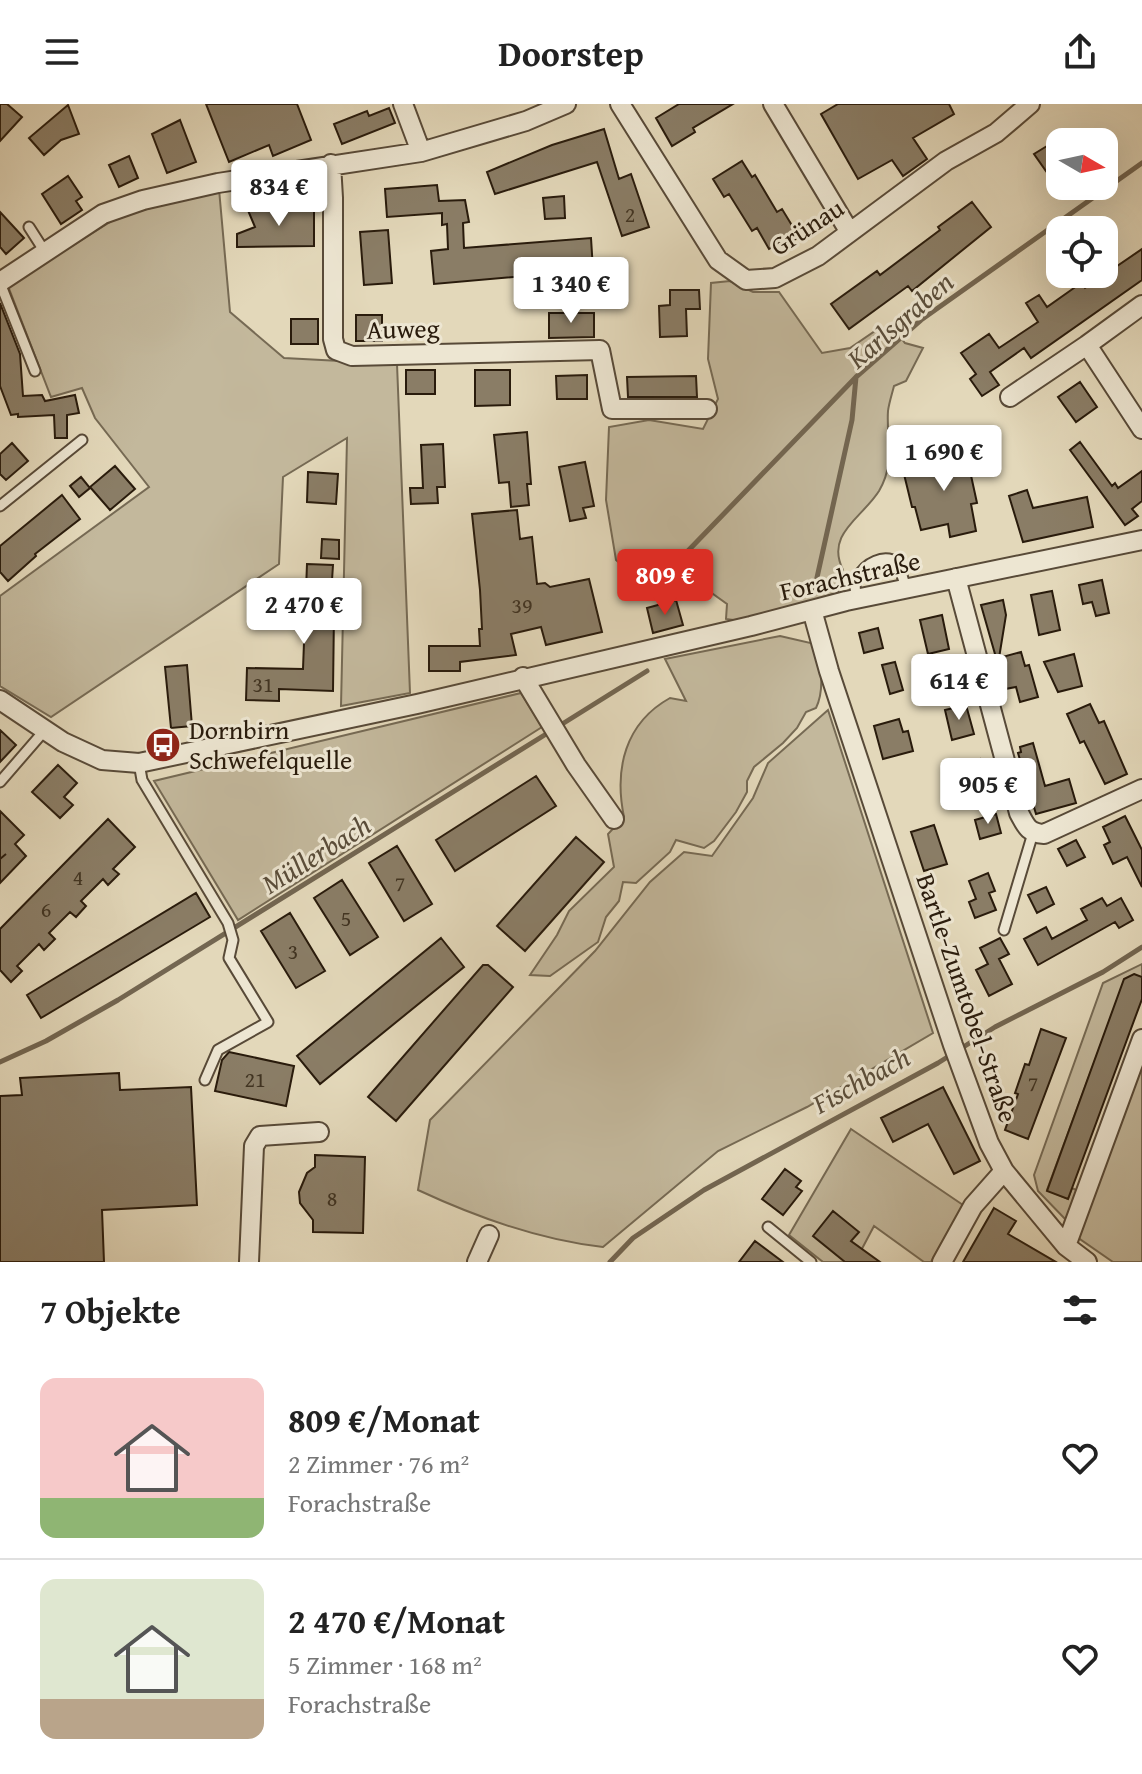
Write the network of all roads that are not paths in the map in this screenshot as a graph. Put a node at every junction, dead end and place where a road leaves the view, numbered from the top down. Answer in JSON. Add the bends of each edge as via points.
{"nodes":[{"id":1,"x":403,"y":104,"type":"edge"},
{"id":2,"x":566,"y":104,"type":"edge"},
{"id":3,"x":620,"y":104,"type":"edge"},
{"id":4,"x":773,"y":104,"type":"edge"},
{"id":5,"x":1030,"y":104,"type":"edge"},
{"id":6,"x":421,"y":152,"type":"junction"},
{"id":7,"x":331,"y":164,"type":"junction"},
{"id":8,"x":29,"y":227,"type":"dead end"},
{"id":9,"x":849,"y":231,"type":"junction"},
{"id":10,"x":45,"y":252,"type":"junction"},
{"id":11,"x":0,"y":283,"type":"edge"},
{"id":12,"x":1142,"y":305,"type":"edge"},
{"id":13,"x":1087,"y":345,"type":"junction"},
{"id":14,"x":35,"y":371,"type":"dead end"},
{"id":15,"x":1010,"y":397,"type":"dead end"},
{"id":16,"x":707,"y":409,"type":"dead end"},
{"id":17,"x":1142,"y":429,"type":"edge"},
{"id":18,"x":82,"y":440,"type":"dead end"},
{"id":19,"x":0,"y":506,"type":"edge"},
{"id":20,"x":1142,"y":540,"type":"edge"},
{"id":21,"x":956,"y":578,"type":"junction"},
{"id":22,"x":906,"y":588,"type":"junction"},
{"id":23,"x":857,"y":599,"type":"junction"},
{"id":24,"x":812,"y":610,"type":"junction"},
{"id":25,"x":523,"y":677,"type":"junction"},
{"id":26,"x":0,"y":700,"type":"edge"},
{"id":27,"x":45,"y":730,"type":"junction"},
{"id":28,"x":139,"y":763,"type":"junction"},
{"id":29,"x":0,"y":782,"type":"edge"},
{"id":30,"x":1142,"y":789,"type":"edge"},
{"id":31,"x":614,"y":819,"type":"dead end"},
{"id":32,"x":1033,"y":833,"type":"junction"},
{"id":33,"x":1004,"y":930,"type":"dead end"},
{"id":34,"x":1142,"y":1039,"type":"edge"},
{"id":35,"x":205,"y":1080,"type":"dead end"},
{"id":36,"x":319,"y":1132,"type":"dead end"},
{"id":37,"x":1004,"y":1171,"type":"junction"},
{"id":38,"x":768,"y":1227,"type":"dead end"},
{"id":39,"x":489,"y":1235,"type":"dead end"},
{"id":40,"x":1066,"y":1246,"type":"junction"},
{"id":41,"x":249,"y":1262,"type":"edge"},
{"id":42,"x":477,"y":1262,"type":"edge"},
{"id":43,"x":811,"y":1262,"type":"edge"},
{"id":44,"x":942,"y":1262,"type":"edge"},
{"id":45,"x":1087,"y":1262,"type":"edge"}],
"edges":[{"from":1,"to":6,"type":"street"},
{"from":2,"to":6,"type":"street"},
{"from":3,"to":9,"type":"street","name":"Grünau","via":[[718,260],[746,280],[795,270]]},
{"from":4,"to":9,"type":"street"},
{"from":5,"to":9,"type":"street","name":"Grünau","via":[[996,133],[946,161]]},
{"from":6,"to":7,"type":"street"},
{"from":7,"to":10,"type":"street","via":[[143,200],[103,214]]},
{"from":7,"to":16,"type":"street","name":"Auweg","via":[[336,350],[352,356],[600,350],[612,409]]},
{"from":8,"to":10,"type":"lane"},
{"from":10,"to":11,"type":"street"},
{"from":11,"to":14,"type":"lane"},
{"from":12,"to":13,"type":"street"},
{"from":13,"to":15,"type":"street"},
{"from":13,"to":17,"type":"street"},
{"from":18,"to":19,"type":"lane"},
{"from":20,"to":21,"type":"street","name":"Forachstraße"},
{"from":21,"to":22,"type":"street","name":"Forachstraße"},
{"from":21,"to":32,"type":"street","via":[[1019,813]]},
{"from":22,"to":23,"type":"street","name":"Forachstraße"},
{"from":22,"to":23,"type":"lane","via":[[898,563],[887,557],[857,577]]},
{"from":23,"to":24,"type":"street","name":"Forachstraße"},
{"from":24,"to":25,"type":"street","name":"Forachstraße"},
{"from":24,"to":37,"type":"street","name":"Bartle-Zumtobel-Straße","via":[[953,1045]]},
{"from":25,"to":28,"type":"street","name":"Forachstraße","via":[[305,730]]},
{"from":25,"to":31,"type":"street"},
{"from":26,"to":27,"type":"street","name":"Forachstraße"},
{"from":27,"to":28,"type":"street","name":"Forachstraße","via":[[102,760]]},
{"from":27,"to":29,"type":"lane"},
{"from":28,"to":35,"type":"lane","via":[[142,780],[228,923],[233,940],[229,958],[268,1022],[218,1050]]},
{"from":30,"to":32,"type":"street","via":[[1044,834]]},
{"from":32,"to":33,"type":"lane"},
{"from":34,"to":40,"type":"street"},
{"from":36,"to":41,"type":"street","via":[[260,1136],[254,1146]]},
{"from":37,"to":40,"type":"street","name":"Bartle-Zumtobel-Straße"},
{"from":37,"to":44,"type":"street","via":[[973,1206]]},
{"from":38,"to":43,"type":"lane"},
{"from":39,"to":42,"type":"street"},
{"from":40,"to":45,"type":"street","name":"Bartle-Zumtobel-Straße"}]}
